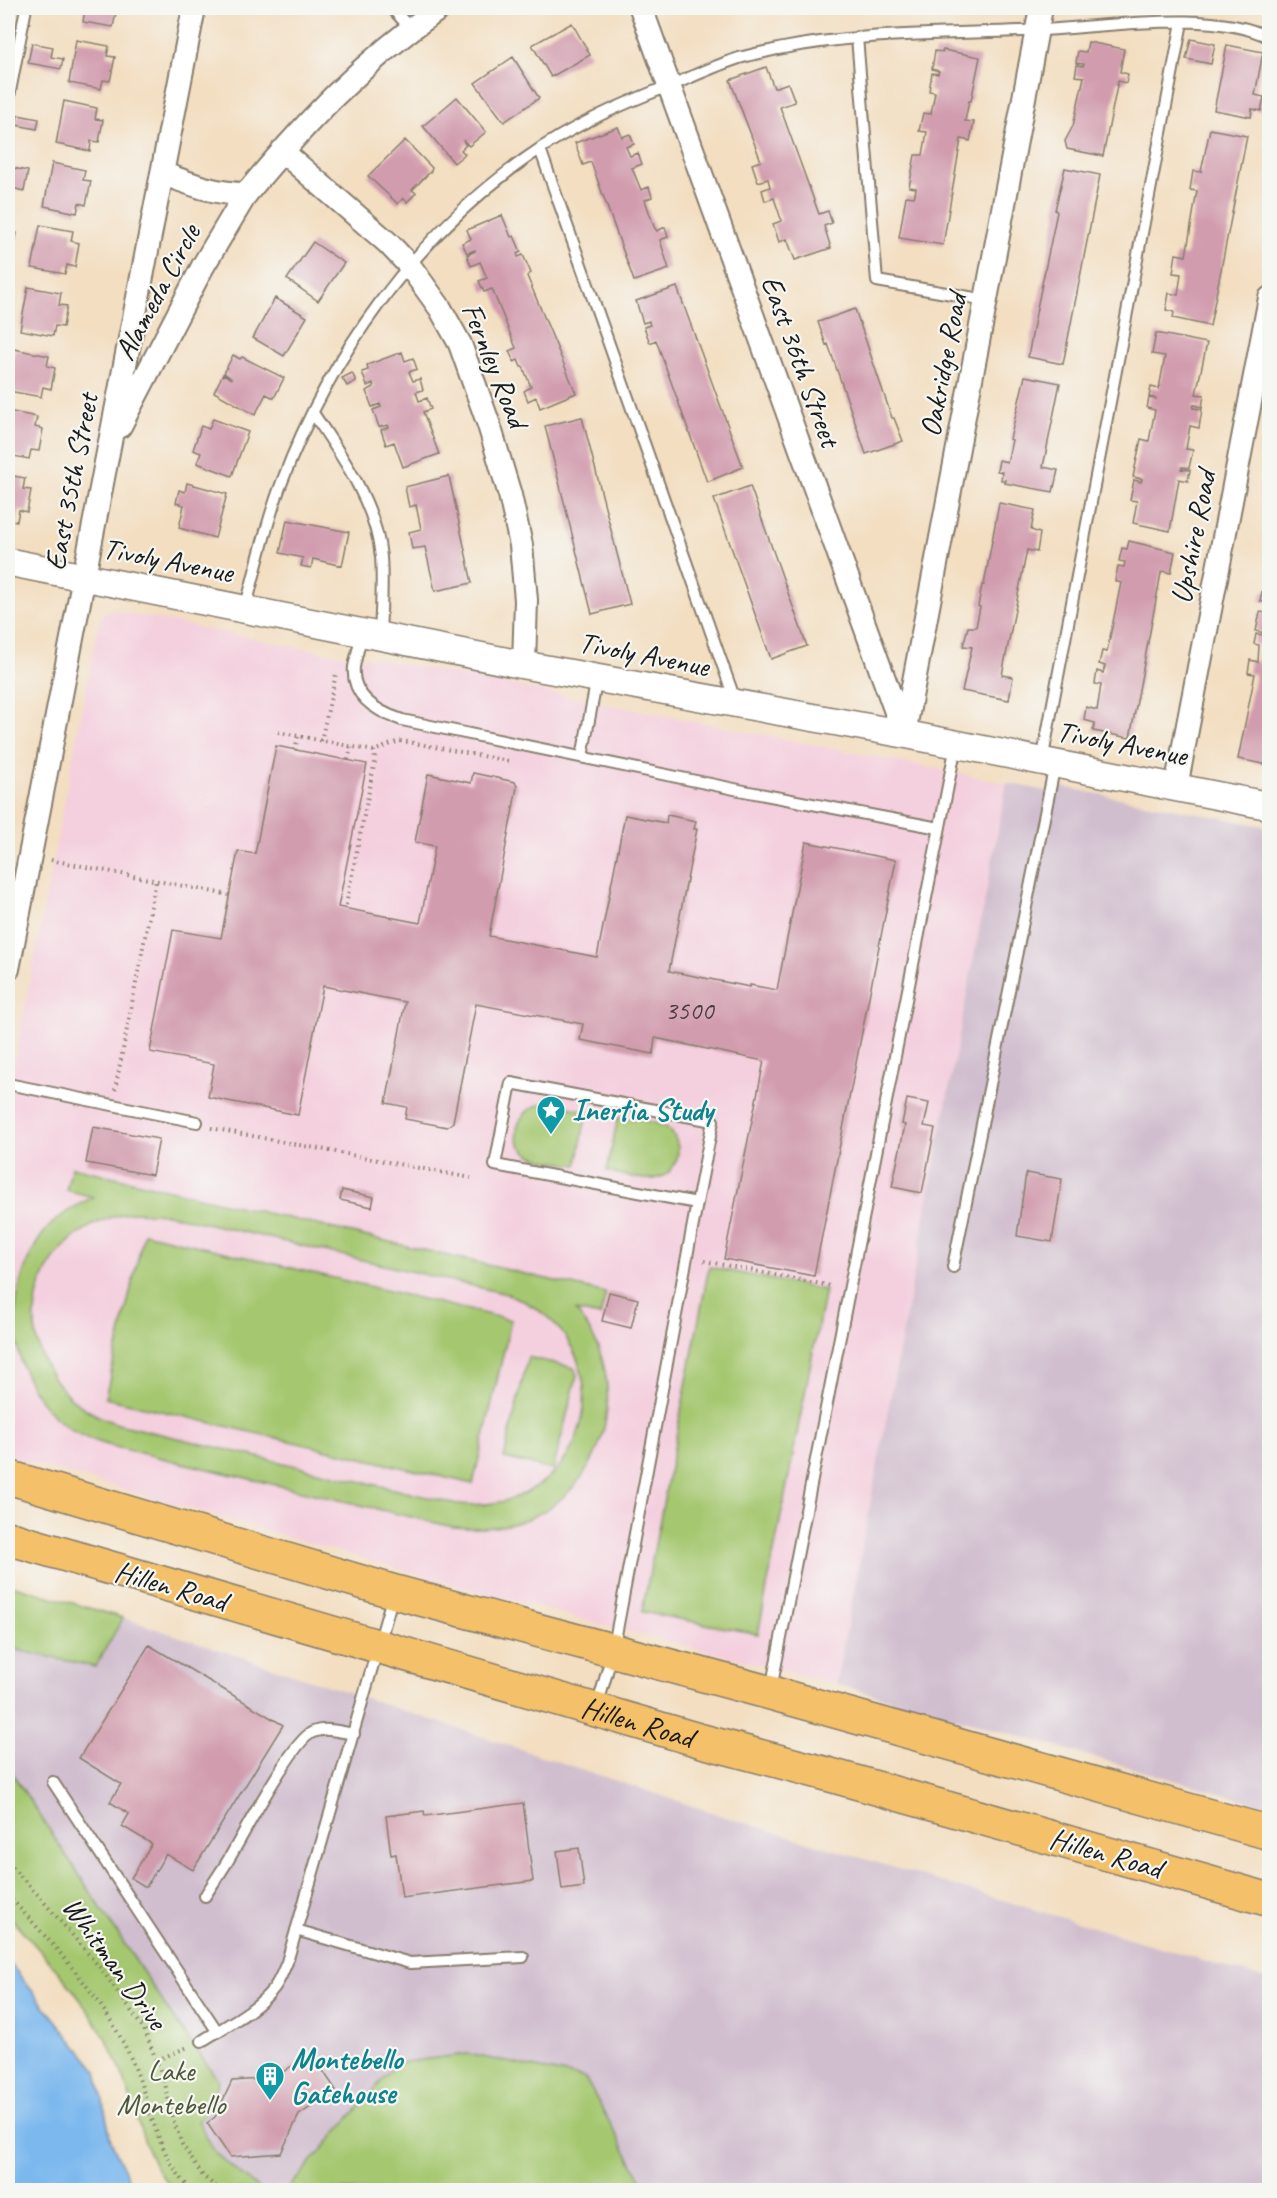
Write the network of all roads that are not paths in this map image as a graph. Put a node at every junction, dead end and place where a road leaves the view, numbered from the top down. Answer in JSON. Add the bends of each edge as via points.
{"nodes":[{"id":1,"x":26,"y":8,"type":"edge"},
{"id":2,"x":194,"y":8,"type":"edge"},
{"id":3,"x":392,"y":8,"type":"edge"},
{"id":4,"x":440,"y":8,"type":"edge"},
{"id":5,"x":641,"y":8,"type":"edge"},
{"id":6,"x":1041,"y":8,"type":"edge"},
{"id":7,"x":1182,"y":22,"type":"junction"},
{"id":8,"x":410,"y":28,"type":"junction"},
{"id":9,"x":1037,"y":31,"type":"junction"},
{"id":10,"x":857,"y":38,"type":"junction"},
{"id":11,"x":1269,"y":38,"type":"edge"},
{"id":12,"x":669,"y":85,"type":"junction"},
{"id":13,"x":8,"y":102,"type":"edge"},
{"id":14,"x":540,"y":149,"type":"junction"},
{"id":15,"x":282,"y":151,"type":"junction"},
{"id":16,"x":162,"y":173,"type":"junction"},
{"id":17,"x":246,"y":194,"type":"junction"},
{"id":18,"x":409,"y":265,"type":"junction"},
{"id":19,"x":1269,"y":298,"type":"edge"},
{"id":20,"x":986,"y":300,"type":"junction"},
{"id":21,"x":313,"y":413,"type":"junction"},
{"id":22,"x":108,"y":451,"type":"junction"},
{"id":23,"x":8,"y":562,"type":"edge"},
{"id":24,"x":83,"y":577,"type":"junction"},
{"id":25,"x":245,"y":609,"type":"junction"},
{"id":26,"x":371,"y":633,"type":"junction"},
{"id":27,"x":524,"y":664,"type":"junction"},
{"id":28,"x":597,"y":678,"type":"junction"},
{"id":29,"x":736,"y":705,"type":"junction"},
{"id":30,"x":904,"y":734,"type":"junction"},
{"id":31,"x":956,"y":745,"type":"junction"},
{"id":32,"x":582,"y":757,"type":"junction"},
{"id":33,"x":1049,"y":763,"type":"junction"},
{"id":34,"x":1176,"y":787,"type":"junction"},
{"id":35,"x":1269,"y":806,"type":"edge"},
{"id":36,"x":939,"y":828,"type":"junction"},
{"id":37,"x":8,"y":969,"type":"edge"},
{"id":38,"x":8,"y":1084,"type":"edge"},
{"id":39,"x":197,"y":1122,"type":"road end"},
{"id":40,"x":697,"y":1203,"type":"junction"},
{"id":41,"x":953,"y":1267,"type":"dead end"},
{"id":42,"x":8,"y":1478,"type":"edge"},
{"id":43,"x":8,"y":1538,"type":"edge"},
{"id":44,"x":394,"y":1592,"type":"junction"},
{"id":45,"x":378,"y":1647,"type":"junction"},
{"id":46,"x":613,"y":1651,"type":"junction"},
{"id":47,"x":771,"y":1693,"type":"junction"},
{"id":48,"x":597,"y":1710,"type":"junction"},
{"id":49,"x":354,"y":1734,"type":"junction"},
{"id":50,"x":53,"y":1782,"type":"dead end"},
{"id":51,"x":1269,"y":1833,"type":"edge"},
{"id":52,"x":205,"y":1896,"type":"dead end"},
{"id":53,"x":1269,"y":1900,"type":"edge"},
{"id":54,"x":296,"y":1930,"type":"junction"},
{"id":55,"x":523,"y":1957,"type":"dead end"},
{"id":56,"x":217,"y":2031,"type":"junction"},
{"id":57,"x":202,"y":2041,"type":"road end"}],
"edges":[{"from":1,"to":13,"type":"lane"},
{"from":2,"to":16,"type":"street","name":"East 35th Street"},
{"from":3,"to":8,"type":"lane"},
{"from":4,"to":8,"type":"street","name":"Alameda Circle"},
{"from":5,"to":12,"type":"street","name":"East 36th Street"},
{"from":6,"to":9,"type":"street","name":"Oakridge Road"},
{"from":7,"to":9,"type":"lane"},
{"from":7,"to":11,"type":"lane","via":[[1237,26]]},
{"from":7,"to":33,"type":"lane"},
{"from":8,"to":15,"type":"street","name":"Alameda Circle","via":[[334,94]]},
{"from":9,"to":10,"type":"lane"},
{"from":9,"to":20,"type":"street","name":"Oakridge Road"},
{"from":10,"to":12,"type":"lane","via":[[740,57]]},
{"from":10,"to":20,"type":"lane","via":[[877,281]]},
{"from":12,"to":14,"type":"lane"},
{"from":12,"to":30,"type":"street","name":"East 36th Street"},
{"from":14,"to":18,"type":"lane","via":[[487,188]]},
{"from":14,"to":29,"type":"lane"},
{"from":15,"to":17,"type":"street","name":"Alameda Circle"},
{"from":15,"to":18,"type":"street","name":"Fernley Road"},
{"from":16,"to":17,"type":"street","name":"Alameda Circle","via":[[210,191]]},
{"from":16,"to":22,"type":"street","name":"East 35th Street"},
{"from":17,"to":22,"type":"street","name":"Alameda Circle","via":[[202,266]]},
{"from":18,"to":21,"type":"lane","via":[[345,353]]},
{"from":18,"to":27,"type":"street","name":"Fernley Road","via":[[460,344],[510,495],[521,545],[526,600]]},
{"from":19,"to":34,"type":"street","name":"Upshire Road"},
{"from":20,"to":30,"type":"street","name":"Oakridge Road"},
{"from":21,"to":25,"type":"lane","via":[[281,483]]},
{"from":21,"to":26,"type":"lane","via":[[342,456],[375,527],[382,582]]},
{"from":22,"to":24,"type":"street","name":"East 35th Street"},
{"from":23,"to":24,"type":"street","name":"Tivoly Avenue"},
{"from":24,"to":25,"type":"street","name":"Tivoly Avenue"},
{"from":24,"to":37,"type":"street","name":"East 35th Street"},
{"from":25,"to":26,"type":"street","name":"Tivoly Avenue"},
{"from":26,"to":27,"type":"street","name":"Tivoly Avenue"},
{"from":26,"to":32,"type":"lane","via":[[354,667],[356,683],[363,697],[386,715]]},
{"from":27,"to":28,"type":"street","name":"Tivoly Avenue"},
{"from":28,"to":29,"type":"street","name":"Tivoly Avenue"},
{"from":28,"to":32,"type":"lane"},
{"from":29,"to":30,"type":"street","name":"Tivoly Avenue"},
{"from":30,"to":31,"type":"street","name":"Tivoly Avenue"},
{"from":31,"to":33,"type":"street","name":"Tivoly Avenue"},
{"from":31,"to":36,"type":"lane"},
{"from":32,"to":36,"type":"lane"},
{"from":33,"to":34,"type":"street","name":"Tivoly Avenue"},
{"from":33,"to":41,"type":"lane"},
{"from":34,"to":35,"type":"street","name":"Tivoly Avenue"},
{"from":36,"to":47,"type":"lane"},
{"from":38,"to":39,"type":"lane"},
{"from":40,"to":40,"type":"lane","via":[[713,1121],[511,1083],[495,1165]]},
{"from":40,"to":46,"type":"lane"},
{"from":42,"to":44,"type":"main road","name":"Hillen Road"},
{"from":43,"to":45,"type":"main road","name":"Hillen Road"},
{"from":44,"to":45,"type":"lane"},
{"from":44,"to":46,"type":"main road","name":"Hillen Road"},
{"from":45,"to":48,"type":"main road","name":"Hillen Road"},
{"from":45,"to":49,"type":"lane"},
{"from":46,"to":47,"type":"main road","name":"Hillen Road"},
{"from":46,"to":48,"type":"lane"},
{"from":47,"to":51,"type":"main road","name":"Hillen Road"},
{"from":48,"to":53,"type":"main road","name":"Hillen Road"},
{"from":49,"to":52,"type":"lane","via":[[312,1732],[295,1749]]},
{"from":49,"to":54,"type":"lane"},
{"from":50,"to":56,"type":"lane"},
{"from":54,"to":55,"type":"lane","via":[[410,1963]]},
{"from":54,"to":56,"type":"lane","via":[[275,1986],[243,2017]]},
{"from":56,"to":57,"type":"lane"}]}
